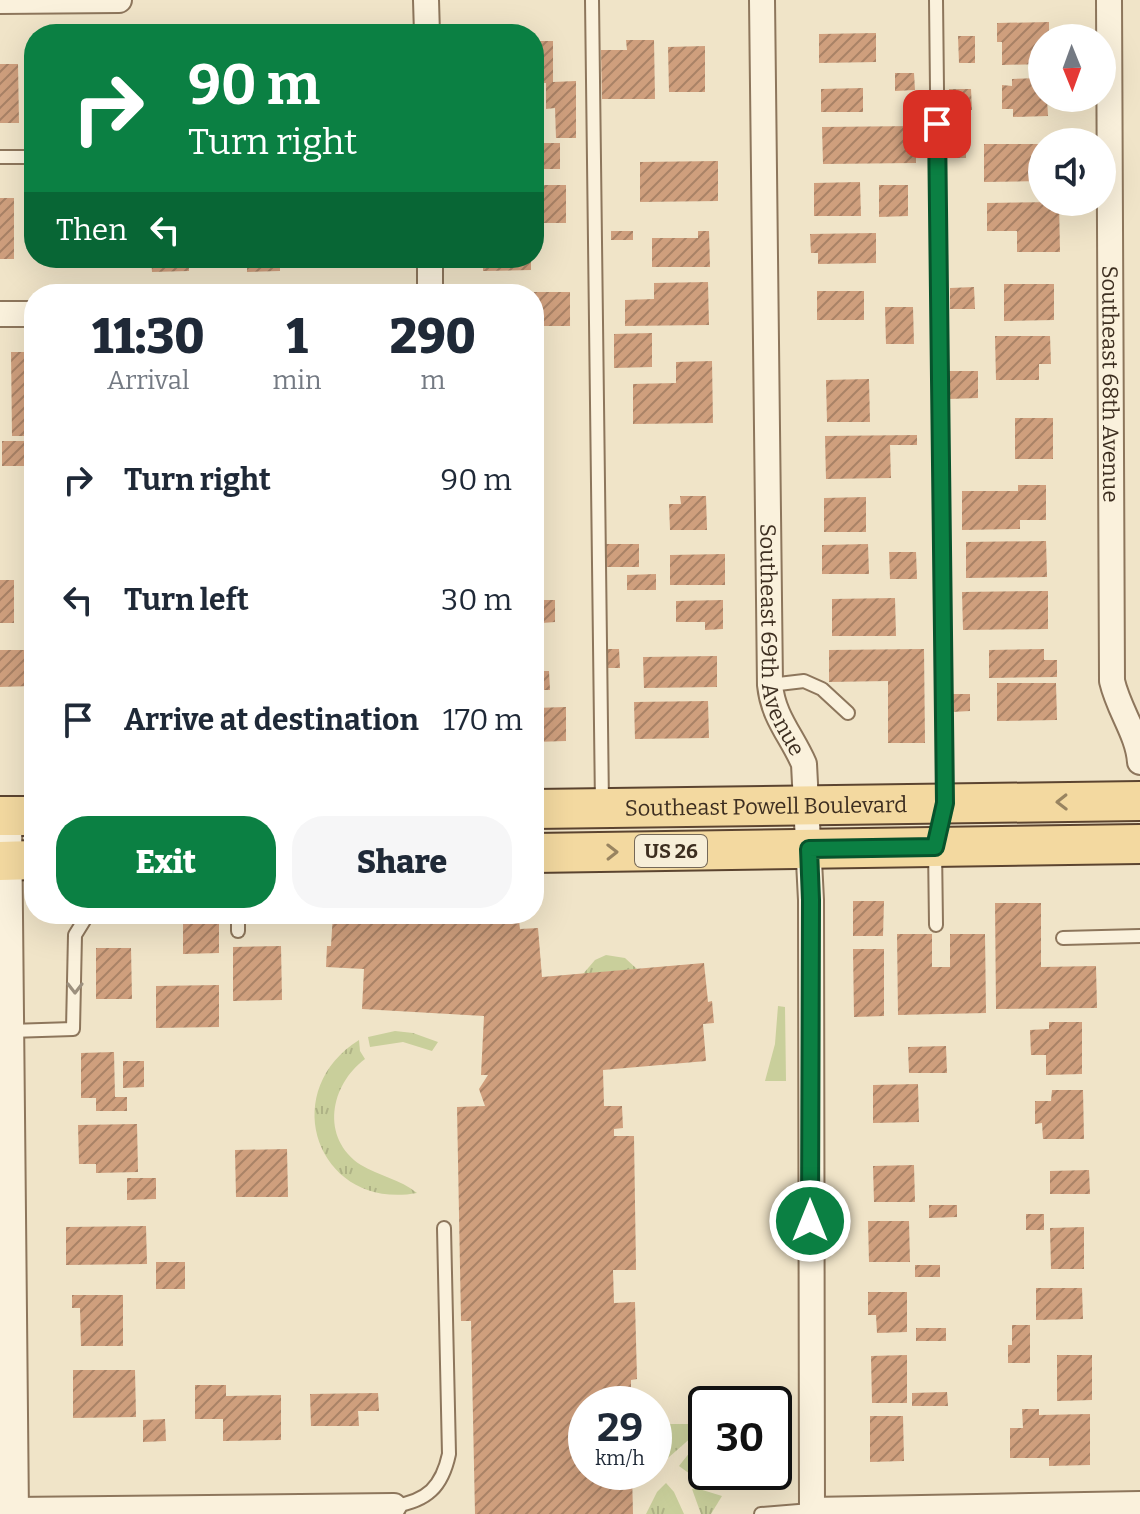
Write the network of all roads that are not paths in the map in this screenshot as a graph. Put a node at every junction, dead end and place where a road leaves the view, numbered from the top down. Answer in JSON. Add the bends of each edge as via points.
{"nodes":[{"id":1,"x":88,"y":0,"type":"edge"},
{"id":2,"x":119,"y":0,"type":"edge"},
{"id":3,"x":426,"y":0,"type":"edge"},
{"id":4,"x":592,"y":0,"type":"edge"},
{"id":5,"x":762,"y":0,"type":"edge"},
{"id":6,"x":936,"y":0,"type":"edge"},
{"id":7,"x":1109,"y":0,"type":"edge"},
{"id":8,"x":0,"y":1,"type":"edge"},
{"id":9,"x":427,"y":24,"type":"edge"},
{"id":10,"x":0,"y":157,"type":"edge"},
{"id":11,"x":24,"y":157,"type":"edge"},
{"id":12,"x":0,"y":314,"type":"edge"},
{"id":13,"x":24,"y":314,"type":"edge"},
{"id":14,"x":770,"y":685,"type":"junction"},
{"id":15,"x":848,"y":713,"type":"dead end"},
{"id":16,"x":1134,"y":725,"type":"edge"},
{"id":17,"x":1140,"y":762,"type":"edge"},
{"id":18,"x":1140,"y":801,"type":"edge"},
{"id":19,"x":945,"y":803,"type":"junction"},
{"id":20,"x":807,"y":805,"type":"junction"},
{"id":21,"x":602,"y":808,"type":"junction"},
{"id":22,"x":544,"y":809,"type":"edge"},
{"id":23,"x":13,"y":816,"type":"edge"},
{"id":24,"x":1140,"y":844,"type":"edge"},
{"id":25,"x":935,"y":847,"type":"junction"},
{"id":26,"x":809,"y":849,"type":"junction"},
{"id":27,"x":544,"y":853,"type":"edge"},
{"id":28,"x":14,"y":861,"type":"edge"},
{"id":29,"x":82,"y":924,"type":"edge"},
{"id":30,"x":238,"y":924,"type":"edge"},
{"id":31,"x":936,"y":925,"type":"dead end"},
{"id":32,"x":238,"y":931,"type":"dead end"},
{"id":33,"x":1140,"y":936,"type":"edge"},
{"id":34,"x":1063,"y":938,"type":"dead end"},
{"id":35,"x":4,"y":954,"type":"edge"},
{"id":36,"x":10,"y":1031,"type":"junction"},
{"id":37,"x":444,"y":1228,"type":"dead end"},
{"id":38,"x":6,"y":1431,"type":"edge"},
{"id":39,"x":1140,"y":1504,"type":"edge"},
{"id":40,"x":394,"y":1506,"type":"joint"},
{"id":41,"x":13,"y":1512,"type":"edge"},
{"id":42,"x":812,"y":1512,"type":"edge"},
{"id":43,"x":761,"y":1514,"type":"edge"}],
"edges":[{"from":1,"to":2,"type":"street"},
{"from":1,"to":8,"type":"street"},
{"from":3,"to":9,"type":"street"},
{"from":4,"to":21,"type":"lane"},
{"from":5,"to":14,"type":"street","name":"Southeast 69th Avenue"},
{"from":6,"to":19,"type":"lane"},
{"from":7,"to":16,"type":"street","name":"Southeast 68th Avenue","via":[[1112,681],[1116,700]]},
{"from":10,"to":11,"type":"lane"},
{"from":12,"to":13,"type":"street"},
{"from":14,"to":15,"type":"lane","via":[[804,681],[822,689]]},
{"from":14,"to":20,"type":"street","name":"Southeast 69th Avenue","via":[[775,713],[804,764]]},
{"from":16,"to":17,"type":"street","name":"Southeast 68th Avenue"},
{"from":18,"to":19,"type":"main road","name":"Southeast Powell Boulevard","number":"US 26","one_way":true},
{"from":19,"to":20,"type":"main road","name":"Southeast Powell Boulevard","number":"US 26"},
{"from":19,"to":25,"type":"lane"},
{"from":20,"to":21,"type":"main road","name":"Southeast Powell Boulevard","number":"US 26"},
{"from":20,"to":26,"type":"street","name":"Southeast 69th Avenue"},
{"from":21,"to":22,"type":"main road","name":"Southeast Powell Boulevard","number":"US 26"},
{"from":23,"to":28,"type":"street"},
{"from":24,"to":25,"type":"main road","name":"Southeast Powell Boulevard","number":"US 26"},
{"from":25,"to":26,"type":"main road","name":"Southeast Powell Boulevard","number":"US 26"},
{"from":25,"to":31,"type":"lane"},
{"from":27,"to":26,"type":"main road","name":"Southeast Powell Boulevard","number":"US 26","one_way":true},
{"from":26,"to":42,"type":"street","name":"Southeast 69th Avenue"},
{"from":28,"to":35,"type":"street"},
{"from":29,"to":36,"type":"lane","one_way":true,"via":[[75,935],[73,1029]]},
{"from":30,"to":32,"type":"lane"},
{"from":33,"to":34,"type":"lane"},
{"from":35,"to":36,"type":"street"},
{"from":36,"to":38,"type":"street"},
{"from":37,"to":40,"type":"lane","via":[[449,1454],[434,1490],[411,1504]]},
{"from":38,"to":41,"type":"street"},
{"from":39,"to":42,"type":"street"},
{"from":40,"to":41,"type":"street"},
{"from":42,"to":43,"type":"lane"}]}
